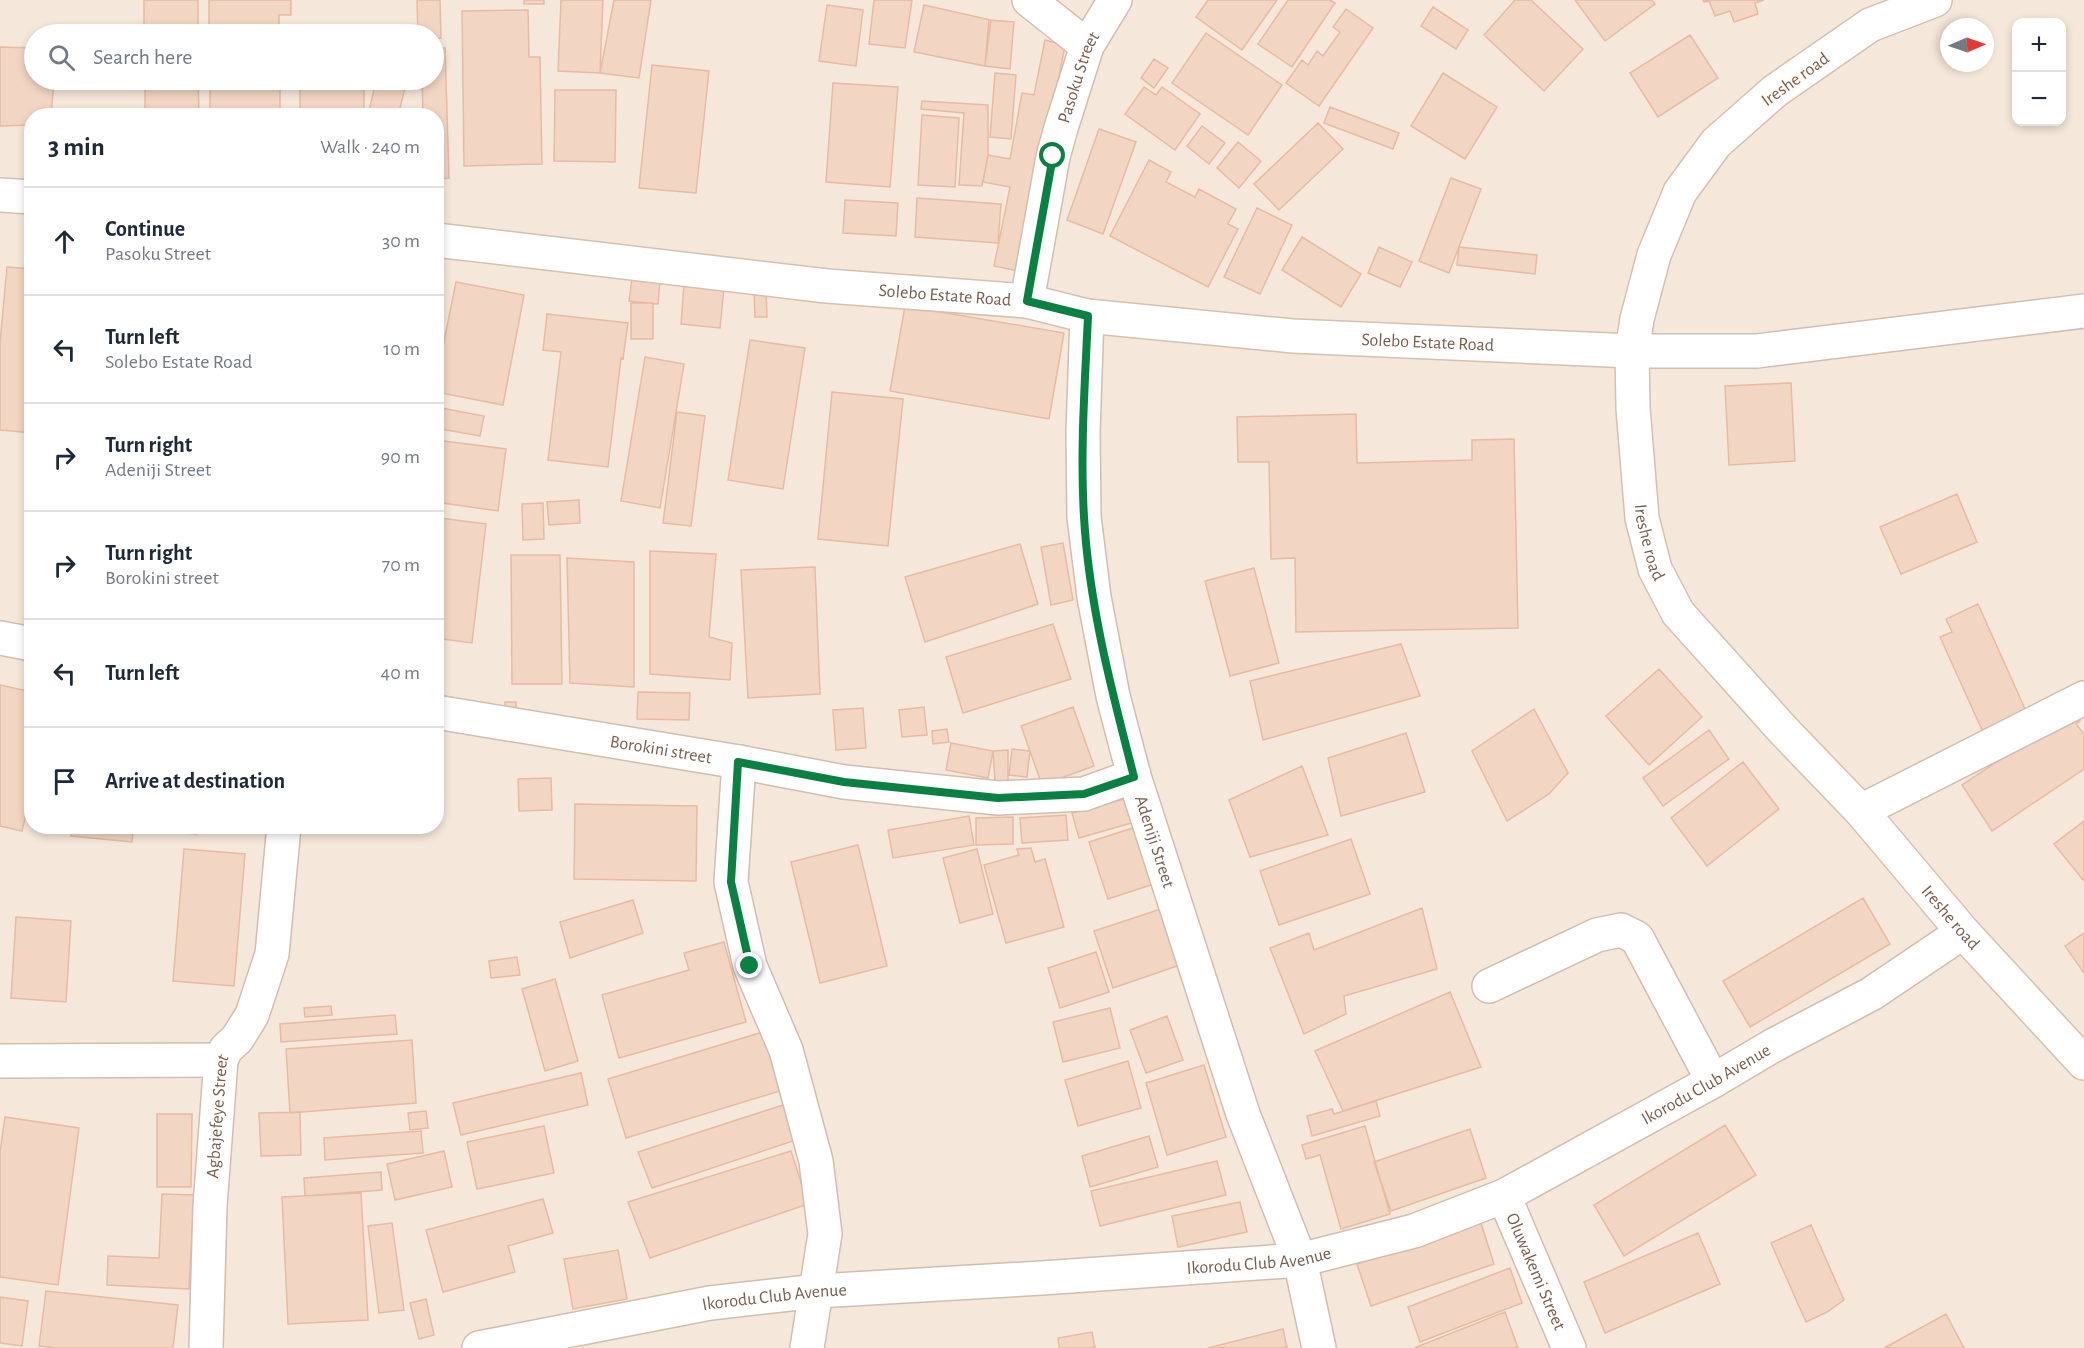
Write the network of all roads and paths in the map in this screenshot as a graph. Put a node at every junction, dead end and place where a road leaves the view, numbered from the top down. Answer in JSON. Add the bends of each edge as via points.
{"nodes":[{"id":1,"x":1029,"y":0,"type":"edge"},
{"id":2,"x":1115,"y":0,"type":"edge"},
{"id":3,"x":1935,"y":0,"type":"edge"},
{"id":4,"x":1087,"y":46,"type":"junction"},
{"id":5,"x":0,"y":195,"type":"edge"},
{"id":6,"x":24,"y":196,"type":"edge"},
{"id":7,"x":444,"y":241,"type":"edge"},
{"id":8,"x":1027,"y":301,"type":"junction"},
{"id":9,"x":2084,"y":311,"type":"edge"},
{"id":10,"x":1088,"y":316,"type":"junction"},
{"id":11,"x":1632,"y":351,"type":"junction"},
{"id":12,"x":0,"y":638,"type":"edge"},
{"id":13,"x":24,"y":642,"type":"edge"},
{"id":14,"x":2084,"y":698,"type":"edge"},
{"id":15,"x":444,"y":713,"type":"edge"},
{"id":16,"x":738,"y":762,"type":"junction"},
{"id":17,"x":1134,"y":777,"type":"junction"},
{"id":18,"x":1861,"y":811,"type":"junction"},
{"id":19,"x":283,"y":834,"type":"edge"},
{"id":20,"x":1963,"y":932,"type":"junction"},
{"id":21,"x":1489,"y":986,"type":"dead end"},
{"id":22,"x":221,"y":1060,"type":"junction"},
{"id":23,"x":0,"y":1061,"type":"edge"},
{"id":24,"x":2084,"y":1063,"type":"edge"},
{"id":25,"x":1713,"y":1081,"type":"junction"},
{"id":26,"x":1504,"y":1196,"type":"junction"},
{"id":27,"x":1300,"y":1260,"type":"junction"},
{"id":28,"x":817,"y":1291,"type":"junction"},
{"id":29,"x":206,"y":1348,"type":"edge"},
{"id":30,"x":479,"y":1348,"type":"edge"},
{"id":31,"x":807,"y":1348,"type":"edge"},
{"id":32,"x":1319,"y":1348,"type":"edge"},
{"id":33,"x":1569,"y":1348,"type":"edge"}],
"edges":[{"from":1,"to":4,"type":"street"},
{"from":2,"to":4,"type":"street","name":"Pasoku Street"},
{"from":3,"to":11,"type":"street","name":"Ireshe road","via":[[1870,25],[1775,91],[1716,143],[1680,192],[1654,255]]},
{"from":4,"to":8,"type":"street","name":"Pasoku Street","via":[[1053,156]]},
{"from":5,"to":6,"type":"street"},
{"from":7,"to":8,"type":"street","name":"Solebo Estate Road","via":[[827,285]]},
{"from":8,"to":10,"type":"street","name":"Solebo Estate Road"},
{"from":9,"to":11,"type":"street","name":"Solebo Estate Road","via":[[1757,351]]},
{"from":10,"to":11,"type":"street","name":"Solebo Estate Road","via":[[1293,336]]},
{"from":10,"to":17,"type":"street","name":"Adeniji Street","via":[[1084,517],[1106,663]]},
{"from":11,"to":18,"type":"street","name":"Ireshe road","via":[[1642,518],[1655,569],[1678,613]]},
{"from":12,"to":13,"type":"street"},
{"from":14,"to":18,"type":"street"},
{"from":15,"to":16,"type":"street","name":"Borokini street"},
{"from":16,"to":17,"type":"street","name":"Borokini street","via":[[844,782],[998,798],[1084,794]]},
{"from":16,"to":28,"type":"street","via":[[731,882],[750,966],[786,1050],[816,1161],[825,1234]]},
{"from":17,"to":27,"type":"street","name":"Adeniji Street","via":[[1243,1114]]},
{"from":18,"to":20,"type":"street","name":"Ireshe road"},
{"from":19,"to":22,"type":"street","name":"Agbajefeye Street","via":[[272,954],[252,1016]]},
{"from":20,"to":24,"type":"street","name":"Ireshe road"},
{"from":20,"to":25,"type":"street","name":"Ikorodu Club Avenue","via":[[1870,994]]},
{"from":21,"to":25,"type":"street","via":[[1597,935],[1621,930],[1636,938]]},
{"from":22,"to":23,"type":"street"},
{"from":22,"to":29,"type":"street","name":"Agbajefeye Street","via":[[210,1206]]},
{"from":25,"to":26,"type":"street","name":"Ikorodu Club Avenue"},
{"from":26,"to":27,"type":"street","name":"Ikorodu Club Avenue","via":[[1414,1231]]},
{"from":26,"to":33,"type":"street","name":"Oluwakemi Street"},
{"from":27,"to":28,"type":"street","name":"Ikorodu Club Avenue"},
{"from":27,"to":32,"type":"street","name":"Adeniji Street"},
{"from":28,"to":30,"type":"street","name":"Ikorodu Club Avenue","via":[[710,1302]]},
{"from":28,"to":31,"type":"street"}]}
